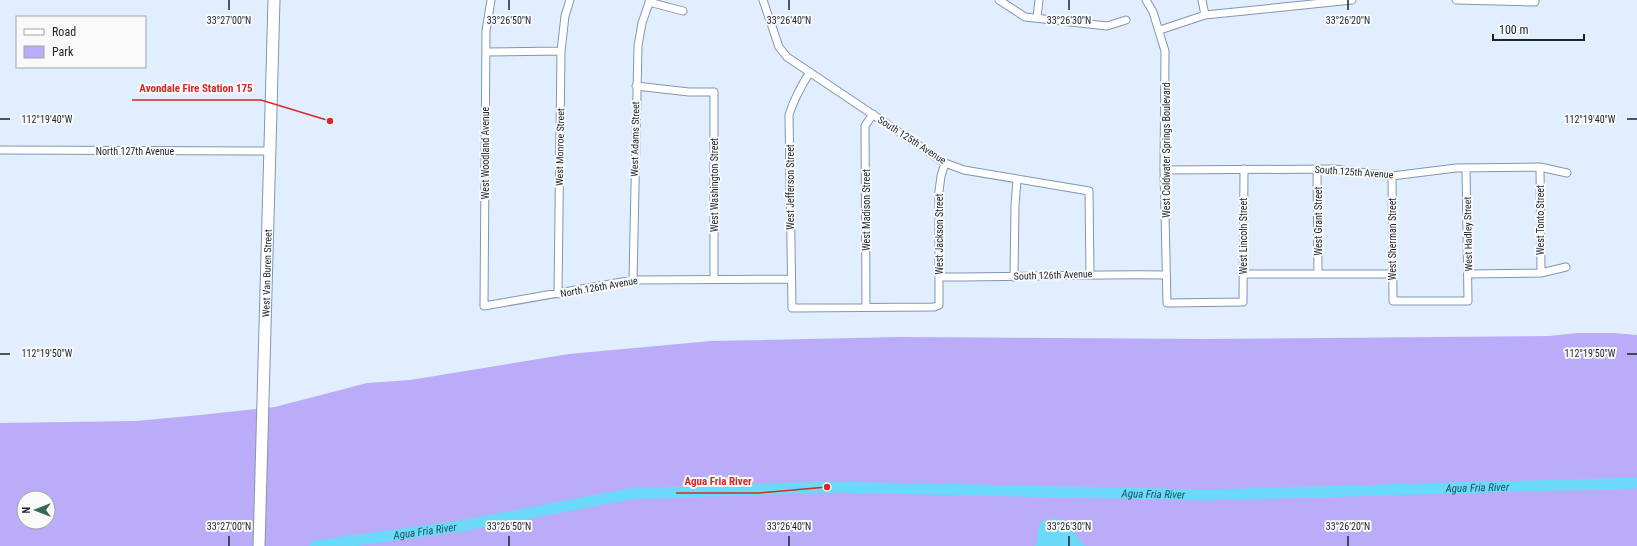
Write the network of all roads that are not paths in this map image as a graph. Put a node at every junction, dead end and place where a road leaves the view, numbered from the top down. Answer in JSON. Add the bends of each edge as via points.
{"nodes":[{"id":1,"x":274,"y":0,"type":"edge"},
{"id":2,"x":491,"y":0,"type":"edge"},
{"id":3,"x":570,"y":0,"type":"edge"},
{"id":4,"x":763,"y":0,"type":"edge"},
{"id":5,"x":999,"y":0,"type":"edge"},
{"id":6,"x":1039,"y":0,"type":"edge"},
{"id":7,"x":1146,"y":0,"type":"edge"},
{"id":8,"x":1202,"y":0,"type":"edge"},
{"id":9,"x":1279,"y":0,"type":"edge"},
{"id":10,"x":1352,"y":0,"type":"edge"},
{"id":11,"x":1456,"y":0,"type":"edge"},
{"id":12,"x":1460,"y":0,"type":"edge"},
{"id":13,"x":649,"y":1,"type":"edge"},
{"id":14,"x":1535,"y":1,"type":"edge"},
{"id":15,"x":1281,"y":8,"type":"junction"},
{"id":16,"x":683,"y":11,"type":"dead end"},
{"id":17,"x":1206,"y":15,"type":"junction"},
{"id":18,"x":1038,"y":18,"type":"junction"},
{"id":19,"x":1126,"y":20,"type":"dead end"},
{"id":20,"x":1160,"y":30,"type":"junction"},
{"id":21,"x":486,"y":52,"type":"junction"},
{"id":22,"x":561,"y":52,"type":"junction"},
{"id":23,"x":810,"y":72,"type":"junction"},
{"id":24,"x":636,"y":86,"type":"junction"},
{"id":25,"x":872,"y":114,"type":"junction"},
{"id":26,"x":0,"y":150,"type":"edge"},
{"id":27,"x":270,"y":151,"type":"junction"},
{"id":28,"x":946,"y":163,"type":"junction"},
{"id":29,"x":1540,"y":166,"type":"junction"},
{"id":30,"x":1466,"y":168,"type":"junction"},
{"id":31,"x":1244,"y":169,"type":"junction"},
{"id":32,"x":1317,"y":169,"type":"junction"},
{"id":33,"x":1164,"y":170,"type":"junction"},
{"id":34,"x":1567,"y":173,"type":"dead end"},
{"id":35,"x":1392,"y":176,"type":"junction"},
{"id":36,"x":1017,"y":180,"type":"junction"},
{"id":37,"x":1566,"y":267,"type":"dead end"},
{"id":38,"x":1541,"y":273,"type":"junction"},
{"id":39,"x":1090,"y":274,"type":"junction"},
{"id":40,"x":1243,"y":274,"type":"junction"},
{"id":41,"x":1318,"y":274,"type":"junction"},
{"id":42,"x":1393,"y":274,"type":"junction"},
{"id":43,"x":1469,"y":274,"type":"junction"},
{"id":44,"x":1166,"y":275,"type":"junction"},
{"id":45,"x":939,"y":277,"type":"junction"},
{"id":46,"x":1014,"y":277,"type":"junction"},
{"id":47,"x":714,"y":279,"type":"junction"},
{"id":48,"x":791,"y":279,"type":"junction"},
{"id":49,"x":633,"y":280,"type":"junction"},
{"id":50,"x":558,"y":294,"type":"junction"},
{"id":51,"x":1468,"y":301,"type":"joint"},
{"id":52,"x":1167,"y":304,"type":"joint"},
{"id":53,"x":484,"y":306,"type":"joint"},
{"id":54,"x":866,"y":307,"type":"junction"},
{"id":55,"x":259,"y":546,"type":"edge"}],
"edges":[{"from":1,"to":27,"type":"main road","name":"West Van Buren Street"},
{"from":2,"to":21,"type":"street","name":"West Woodland Avenue","via":[[486,30]]},
{"from":3,"to":22,"type":"street","name":"West Monroe Street","via":[[565,16]]},
{"from":4,"to":23,"type":"street","name":"South 125th Avenue","via":[[779,47],[787,58]]},
{"from":5,"to":18,"type":"street","via":[[1025,17]]},
{"from":6,"to":18,"type":"street"},
{"from":7,"to":20,"type":"street","name":"West Coldwater Springs Boulevard"},
{"from":8,"to":17,"type":"street"},
{"from":9,"to":15,"type":"street"},
{"from":10,"to":15,"type":"street"},
{"from":11,"to":12,"type":"street"},
{"from":12,"to":14,"type":"street"},
{"from":13,"to":16,"type":"street"},
{"from":13,"to":24,"type":"street","name":"West Adams Street","via":[[638,46]]},
{"from":15,"to":17,"type":"street"},
{"from":17,"to":20,"type":"street"},
{"from":18,"to":19,"type":"street","via":[[1106,26]]},
{"from":20,"to":33,"type":"street","name":"West Coldwater Springs Boulevard","via":[[1165,51],[1166,76]]},
{"from":21,"to":22,"type":"street"},
{"from":21,"to":53,"type":"street","name":"West Woodland Avenue"},
{"from":22,"to":50,"type":"street","name":"West Monroe Street"},
{"from":23,"to":25,"type":"street","name":"South 125th Avenue"},
{"from":23,"to":48,"type":"street","name":"West Jefferson Street","via":[[794,100],[790,115]]},
{"from":24,"to":47,"type":"street","name":"West Washington Street","via":[[714,92]]},
{"from":24,"to":49,"type":"street","name":"West Adams Street"},
{"from":25,"to":28,"type":"street","name":"South 125th Avenue"},
{"from":25,"to":54,"type":"street","name":"West Madison Street","via":[[865,126]]},
{"from":26,"to":27,"type":"street","name":"North 127th Avenue"},
{"from":27,"to":55,"type":"main road","name":"West Van Buren Street"},
{"from":28,"to":36,"type":"street","name":"South 125th Avenue","via":[[964,170]]},
{"from":28,"to":45,"type":"street","name":"West Jackson Street","via":[[940,176],[939,191]]},
{"from":29,"to":30,"type":"street","name":"South 125th Avenue"},
{"from":29,"to":34,"type":"street","name":"South 125th Avenue"},
{"from":29,"to":38,"type":"street","name":"West Tonto Street"},
{"from":30,"to":35,"type":"street","name":"South 125th Avenue"},
{"from":30,"to":43,"type":"street","name":"West Hadley Street"},
{"from":31,"to":32,"type":"street","name":"South 125th Avenue"},
{"from":31,"to":33,"type":"street","name":"South 125th Avenue"},
{"from":31,"to":40,"type":"street","name":"West Lincoln Street"},
{"from":32,"to":35,"type":"street","name":"South 125th Avenue"},
{"from":32,"to":41,"type":"street","name":"West Grant Street"},
{"from":33,"to":44,"type":"street","name":"West Coldwater Springs Boulevard"},
{"from":35,"to":42,"type":"street","name":"West Sherman Street"},
{"from":36,"to":39,"type":"street","name":"South 125th Avenue","via":[[1090,191]]},
{"from":36,"to":46,"type":"street","via":[[1014,205]]},
{"from":37,"to":38,"type":"street"},
{"from":38,"to":43,"type":"street"},
{"from":39,"to":44,"type":"street","name":"South 126th Avenue"},
{"from":39,"to":46,"type":"street","name":"South 126th Avenue"},
{"from":40,"to":41,"type":"street"},
{"from":40,"to":52,"type":"street","name":"West Lincoln Street","via":[[1243,302]]},
{"from":41,"to":42,"type":"street"},
{"from":42,"to":51,"type":"street","name":"West Sherman Street","via":[[1393,301]]},
{"from":43,"to":51,"type":"street","name":"West Hadley Street"},
{"from":44,"to":52,"type":"street","name":"West Coldwater Springs Boulevard"},
{"from":45,"to":46,"type":"street","name":"South 126th Avenue"},
{"from":45,"to":54,"type":"street","name":"West Jackson Street","via":[[938,305]]},
{"from":47,"to":48,"type":"street"},
{"from":47,"to":49,"type":"street","name":"North 126th Avenue"},
{"from":48,"to":54,"type":"street","name":"West Jefferson Street","via":[[792,308]]},
{"from":49,"to":50,"type":"street","name":"North 126th Avenue"},
{"from":50,"to":53,"type":"street","name":"North 126th Avenue"}]}
